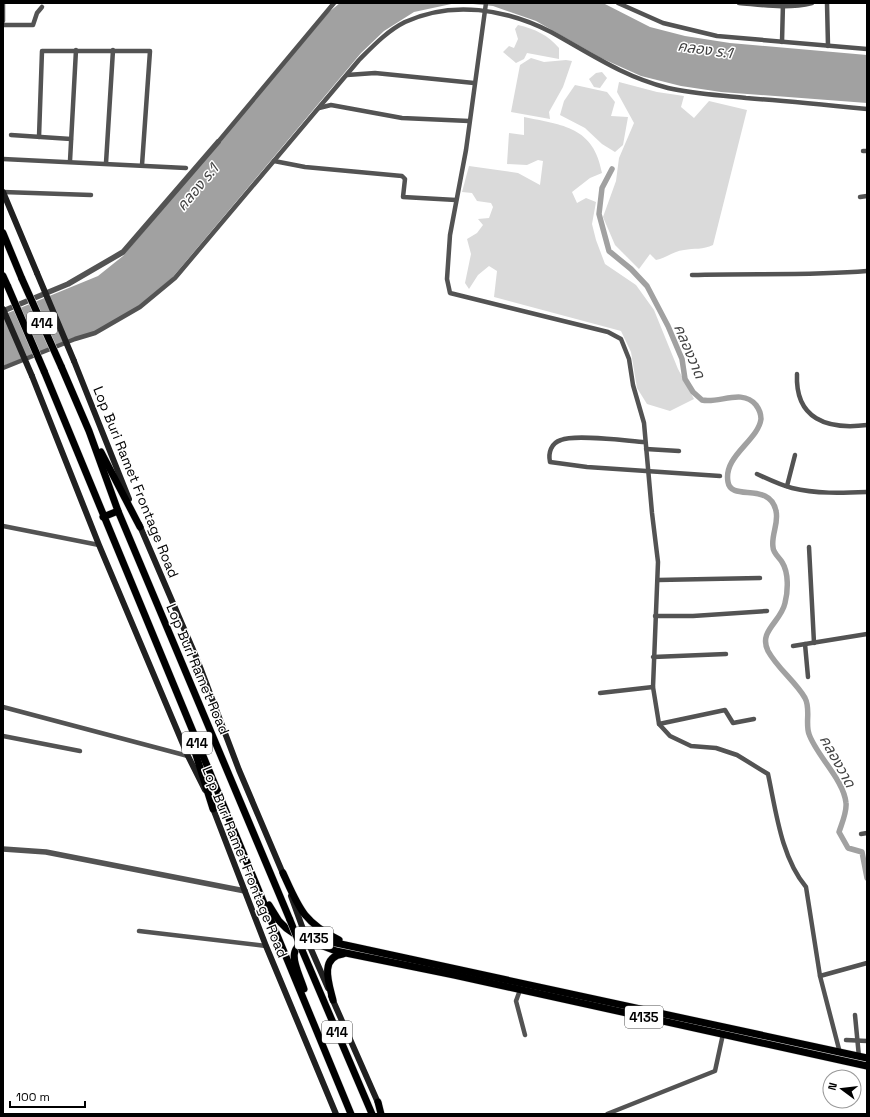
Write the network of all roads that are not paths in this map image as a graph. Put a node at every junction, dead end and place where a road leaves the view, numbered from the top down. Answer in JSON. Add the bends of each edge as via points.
{"nodes":[{"id":1,"x":3,"y":3,"type":"edge"},
{"id":2,"x":334,"y":3,"type":"edge"},
{"id":3,"x":486,"y":3,"type":"edge"},
{"id":4,"x":618,"y":3,"type":"edge"},
{"id":5,"x":739,"y":3,"type":"edge"},
{"id":6,"x":746,"y":3,"type":"edge"},
{"id":7,"x":812,"y":3,"type":"edge"},
{"id":8,"x":826,"y":3,"type":"edge"},
{"id":9,"x":783,"y":4,"type":"edge"},
{"id":10,"x":42,"y":7,"type":"dead end"},
{"id":11,"x":485,"y":10,"type":"junction"},
{"id":12,"x":3,"y":20,"type":"edge"},
{"id":13,"x":3,"y":25,"type":"edge"},
{"id":14,"x":782,"y":42,"type":"junction"},
{"id":15,"x":828,"y":46,"type":"junction"},
{"id":16,"x":867,"y":49,"type":"edge"},
{"id":17,"x":76,"y":50,"type":"junction"},
{"id":18,"x":113,"y":50,"type":"junction"},
{"id":19,"x":347,"y":75,"type":"junction"},
{"id":20,"x":474,"y":83,"type":"junction"},
{"id":21,"x":319,"y":108,"type":"junction"},
{"id":22,"x":867,"y":108,"type":"edge"},
{"id":23,"x":469,"y":120,"type":"junction"},
{"id":24,"x":11,"y":135,"type":"dead end"},
{"id":25,"x":39,"y":137,"type":"junction"},
{"id":26,"x":71,"y":139,"type":"junction"},
{"id":27,"x":218,"y":142,"type":"joint"},
{"id":28,"x":3,"y":158,"type":"edge"},
{"id":29,"x":70,"y":161,"type":"junction"},
{"id":30,"x":274,"y":162,"type":"junction"},
{"id":31,"x":106,"y":163,"type":"junction"},
{"id":32,"x":142,"y":165,"type":"junction"},
{"id":33,"x":186,"y":168,"type":"dead end"},
{"id":34,"x":3,"y":192,"type":"edge"},
{"id":35,"x":91,"y":195,"type":"dead end"},
{"id":36,"x":867,"y":196,"type":"edge"},
{"id":37,"x":860,"y":197,"type":"dead end"},
{"id":38,"x":456,"y":200,"type":"junction"},
{"id":39,"x":3,"y":233,"type":"edge"},
{"id":40,"x":867,"y":271,"type":"edge"},
{"id":41,"x":692,"y":275,"type":"dead end"},
{"id":42,"x":3,"y":276,"type":"edge"},
{"id":43,"x":3,"y":310,"type":"edge"},
{"id":44,"x":3,"y":368,"type":"edge"},
{"id":45,"x":797,"y":374,"type":"dead end"},
{"id":46,"x":867,"y":425,"type":"edge"},
{"id":47,"x":89,"y":431,"type":"junction"},
{"id":48,"x":645,"y":442,"type":"junction"},
{"id":49,"x":646,"y":449,"type":"junction"},
{"id":50,"x":679,"y":451,"type":"dead end"},
{"id":51,"x":795,"y":454,"type":"dead end"},
{"id":52,"x":648,"y":470,"type":"junction"},
{"id":53,"x":757,"y":474,"type":"dead end"},
{"id":54,"x":720,"y":476,"type":"dead end"},
{"id":55,"x":787,"y":486,"type":"junction"},
{"id":56,"x":867,"y":492,"type":"edge"},
{"id":57,"x":118,"y":511,"type":"junction"},
{"id":58,"x":103,"y":516,"type":"junction"},
{"id":59,"x":3,"y":526,"type":"edge"},
{"id":60,"x":140,"y":527,"type":"junction"},
{"id":61,"x":99,"y":545,"type":"junction"},
{"id":62,"x":809,"y":547,"type":"dead end"},
{"id":63,"x":760,"y":578,"type":"dead end"},
{"id":64,"x":658,"y":580,"type":"junction"},
{"id":65,"x":767,"y":611,"type":"dead end"},
{"id":66,"x":655,"y":616,"type":"junction"},
{"id":67,"x":867,"y":634,"type":"edge"},
{"id":68,"x":814,"y":643,"type":"junction"},
{"id":69,"x":805,"y":644,"type":"junction"},
{"id":70,"x":794,"y":646,"type":"dead end"},
{"id":71,"x":726,"y":654,"type":"dead end"},
{"id":72,"x":653,"y":657,"type":"junction"},
{"id":73,"x":808,"y":677,"type":"dead end"},
{"id":74,"x":653,"y":687,"type":"junction"},
{"id":75,"x":176,"y":692,"type":"junction"},
{"id":76,"x":600,"y":693,"type":"dead end"},
{"id":77,"x":3,"y":707,"type":"edge"},
{"id":78,"x":754,"y":719,"type":"dead end"},
{"id":79,"x":658,"y":724,"type":"junction"},
{"id":80,"x":3,"y":736,"type":"edge"},
{"id":81,"x":80,"y":751,"type":"dead end"},
{"id":82,"x":188,"y":756,"type":"junction"},
{"id":83,"x":214,"y":809,"type":"junction"},
{"id":84,"x":867,"y":833,"type":"edge"},
{"id":85,"x":861,"y":834,"type":"dead end"},
{"id":86,"x":3,"y":849,"type":"edge"},
{"id":87,"x":283,"y":874,"type":"junction"},
{"id":88,"x":244,"y":891,"type":"junction"},
{"id":89,"x":259,"y":892,"type":"junction"},
{"id":90,"x":139,"y":931,"type":"dead end"},
{"id":91,"x":306,"y":940,"type":"junction"},
{"id":92,"x":348,"y":944,"type":"junction"},
{"id":93,"x":266,"y":946,"type":"junction"},
{"id":94,"x":347,"y":953,"type":"junction"},
{"id":95,"x":867,"y":963,"type":"edge"},
{"id":96,"x":820,"y":976,"type":"junction"},
{"id":97,"x":520,"y":990,"type":"junction"},
{"id":98,"x":333,"y":1000,"type":"junction"},
{"id":99,"x":855,"y":1015,"type":"dead end"},
{"id":100,"x":525,"y":1034,"type":"dead end"},
{"id":101,"x":723,"y":1034,"type":"junction"},
{"id":102,"x":319,"y":1035,"type":"junction"},
{"id":103,"x":846,"y":1040,"type":"dead end"},
{"id":104,"x":857,"y":1040,"type":"junction"},
{"id":105,"x":867,"y":1040,"type":"edge"},
{"id":106,"x":840,"y":1053,"type":"junction"},
{"id":107,"x":859,"y":1057,"type":"junction"},
{"id":108,"x":867,"y":1058,"type":"edge"},
{"id":109,"x":867,"y":1066,"type":"edge"},
{"id":110,"x":378,"y":1102,"type":"joint"},
{"id":111,"x":336,"y":1114,"type":"edge"},
{"id":112,"x":351,"y":1114,"type":"edge"},
{"id":113,"x":372,"y":1114,"type":"edge"},
{"id":114,"x":382,"y":1114,"type":"edge"},
{"id":115,"x":607,"y":1114,"type":"edge"}],
"edges":[{"from":1,"to":12,"type":"street"},
{"from":2,"to":27,"type":"street"},
{"from":3,"to":11,"type":"street"},
{"from":4,"to":14,"type":"street","via":[[684,30]]},
{"from":5,"to":6,"type":"street"},
{"from":6,"to":9,"type":"street"},
{"from":7,"to":9,"type":"street"},
{"from":8,"to":15,"type":"street"},
{"from":9,"to":14,"type":"street"},
{"from":10,"to":13,"type":"street","via":[[33,25]]},
{"from":11,"to":19,"type":"street","via":[[451,9],[404,22],[375,43]]},
{"from":11,"to":20,"type":"street"},
{"from":11,"to":22,"type":"street","via":[[518,18],[537,26],[605,64],[668,88],[701,94]]},
{"from":14,"to":15,"type":"street"},
{"from":15,"to":16,"type":"street"},
{"from":17,"to":18,"type":"street"},
{"from":17,"to":25,"type":"street","via":[[42,51]]},
{"from":17,"to":26,"type":"street"},
{"from":18,"to":31,"type":"street"},
{"from":18,"to":32,"type":"street","via":[[150,51]]},
{"from":19,"to":20,"type":"street","via":[[375,73]]},
{"from":19,"to":21,"type":"street"},
{"from":20,"to":23,"type":"street"},
{"from":21,"to":23,"type":"street","via":[[331,106],[402,118]]},
{"from":21,"to":30,"type":"street"},
{"from":23,"to":38,"type":"street"},
{"from":24,"to":25,"type":"street"},
{"from":25,"to":26,"type":"street"},
{"from":26,"to":29,"type":"street"},
{"from":27,"to":43,"type":"street","via":[[123,252],[68,284]]},
{"from":28,"to":29,"type":"street"},
{"from":29,"to":31,"type":"street"},
{"from":30,"to":38,"type":"street","via":[[402,176],[405,179],[403,196]]},
{"from":30,"to":44,"type":"street","via":[[174,278],[140,307],[95,333]]},
{"from":31,"to":32,"type":"street"},
{"from":32,"to":33,"type":"street"},
{"from":34,"to":35,"type":"street"},
{"from":34,"to":60,"type":"main road","name":"Lop Buri Ramet Frontage Road","number":"414","bridge":true},
{"from":36,"to":37,"type":"street"},
{"from":38,"to":48,"type":"street","via":[[450,235],[450,293],[608,332],[621,339],[629,359],[644,424]]},
{"from":39,"to":47,"type":"main road","name":"Lop Buri Ramet Road","number":"414","bridge":true},
{"from":40,"to":41,"type":"street","via":[[828,274]]},
{"from":42,"to":58,"type":"main road","name":"Lop Buri Ramet Road","number":"414","bridge":true},
{"from":43,"to":61,"type":"main road","name":"Lop Buri Ramet Frontage Road","number":"414","bridge":true},
{"from":45,"to":46,"type":"street","via":[[798,396],[810,414],[841,426]]},
{"from":47,"to":57,"type":"main road","name":"Lop Buri Ramet Road","number":"414"},
{"from":47,"to":60,"type":"main road"},
{"from":48,"to":49,"type":"street"},
{"from":48,"to":52,"type":"street","via":[[561,439],[552,446],[549,456],[550,462]]},
{"from":49,"to":50,"type":"street"},
{"from":49,"to":52,"type":"street"},
{"from":51,"to":55,"type":"street"},
{"from":52,"to":54,"type":"street"},
{"from":52,"to":64,"type":"street"},
{"from":53,"to":55,"type":"street"},
{"from":55,"to":56,"type":"street","via":[[827,493]]},
{"from":57,"to":58,"type":"main road"},
{"from":57,"to":113,"type":"main road","name":"Lop Buri Ramet Road","number":"414","bridge":true},
{"from":58,"to":75,"type":"main road","name":"Lop Buri Ramet Road","number":"414"},
{"from":59,"to":61,"type":"street"},
{"from":60,"to":87,"type":"main road","name":"Lop Buri Ramet Frontage Road","number":"414","via":[[197,659],[239,770]]},
{"from":61,"to":82,"type":"main road","name":"Lop Buri Ramet Frontage Road","number":"414"},
{"from":62,"to":68,"type":"street"},
{"from":63,"to":64,"type":"street"},
{"from":64,"to":66,"type":"street"},
{"from":65,"to":66,"type":"street"},
{"from":66,"to":72,"type":"street"},
{"from":67,"to":68,"type":"street"},
{"from":68,"to":69,"type":"street"},
{"from":69,"to":70,"type":"street"},
{"from":69,"to":73,"type":"street"},
{"from":71,"to":72,"type":"street"},
{"from":72,"to":74,"type":"street"},
{"from":74,"to":76,"type":"street"},
{"from":74,"to":79,"type":"street"},
{"from":75,"to":83,"type":"main road"},
{"from":75,"to":89,"type":"main road","name":"Lop Buri Ramet Road","number":"414"},
{"from":77,"to":82,"type":"street"},
{"from":78,"to":79,"type":"street","via":[[733,723],[725,710]]},
{"from":79,"to":96,"type":"street","via":[[670,736],[690,746],[716,748],[737,755],[768,774],[786,849],[798,878],[806,887]]},
{"from":80,"to":81,"type":"street"},
{"from":82,"to":83,"type":"main road","name":"Lop Buri Ramet Frontage Road","number":"414"},
{"from":83,"to":88,"type":"main road","name":"Lop Buri Ramet Frontage Road","number":"414"},
{"from":84,"to":85,"type":"street"},
{"from":86,"to":88,"type":"street","via":[[46,852]]},
{"from":87,"to":91,"type":"main road","name":"Lop Buri Ramet Frontage Road","number":"414"},
{"from":87,"to":92,"type":"main road","via":[[302,913],[320,931]]},
{"from":88,"to":93,"type":"main road","name":"Lop Buri Ramet Frontage Road","number":"414"},
{"from":89,"to":91,"type":"main road","number":"4135","via":[[282,924]]},
{"from":89,"to":102,"type":"main road","name":"Lop Buri Ramet Road","number":"414"},
{"from":90,"to":93,"type":"street"},
{"from":91,"to":92,"type":"main road","number":"4135","via":[[313,938]]},
{"from":91,"to":94,"type":"main road","number":"4135"},
{"from":91,"to":98,"type":"main road","name":"Lop Buri Ramet Frontage Road","number":"414"},
{"from":91,"to":102,"type":"main road","number":"4135","via":[[294,952],[294,958]]},
{"from":92,"to":106,"type":"main road","number":"4135"},
{"from":93,"to":111,"type":"main road","name":"Lop Buri Ramet Frontage Road","number":"414"},
{"from":94,"to":97,"type":"main road","number":"4135"},
{"from":94,"to":98,"type":"main road","via":[[336,954],[331,958],[326,970]]},
{"from":95,"to":96,"type":"street"},
{"from":96,"to":106,"type":"street"},
{"from":97,"to":100,"type":"street","via":[[516,1001]]},
{"from":97,"to":101,"type":"main road","number":"4135"},
{"from":98,"to":110,"type":"main road","name":"Lop Buri Ramet Frontage Road","number":"414"},
{"from":99,"to":104,"type":"street"},
{"from":101,"to":109,"type":"main road","number":"4135"},
{"from":101,"to":115,"type":"street","via":[[715,1071]]},
{"from":102,"to":112,"type":"main road","name":"Lop Buri Ramet Road","number":"414"},
{"from":103,"to":104,"type":"street"},
{"from":104,"to":105,"type":"street"},
{"from":104,"to":107,"type":"street"},
{"from":106,"to":107,"type":"main road","number":"4135"},
{"from":107,"to":108,"type":"main road","number":"4135"},
{"from":110,"to":114,"type":"main road"}]}
